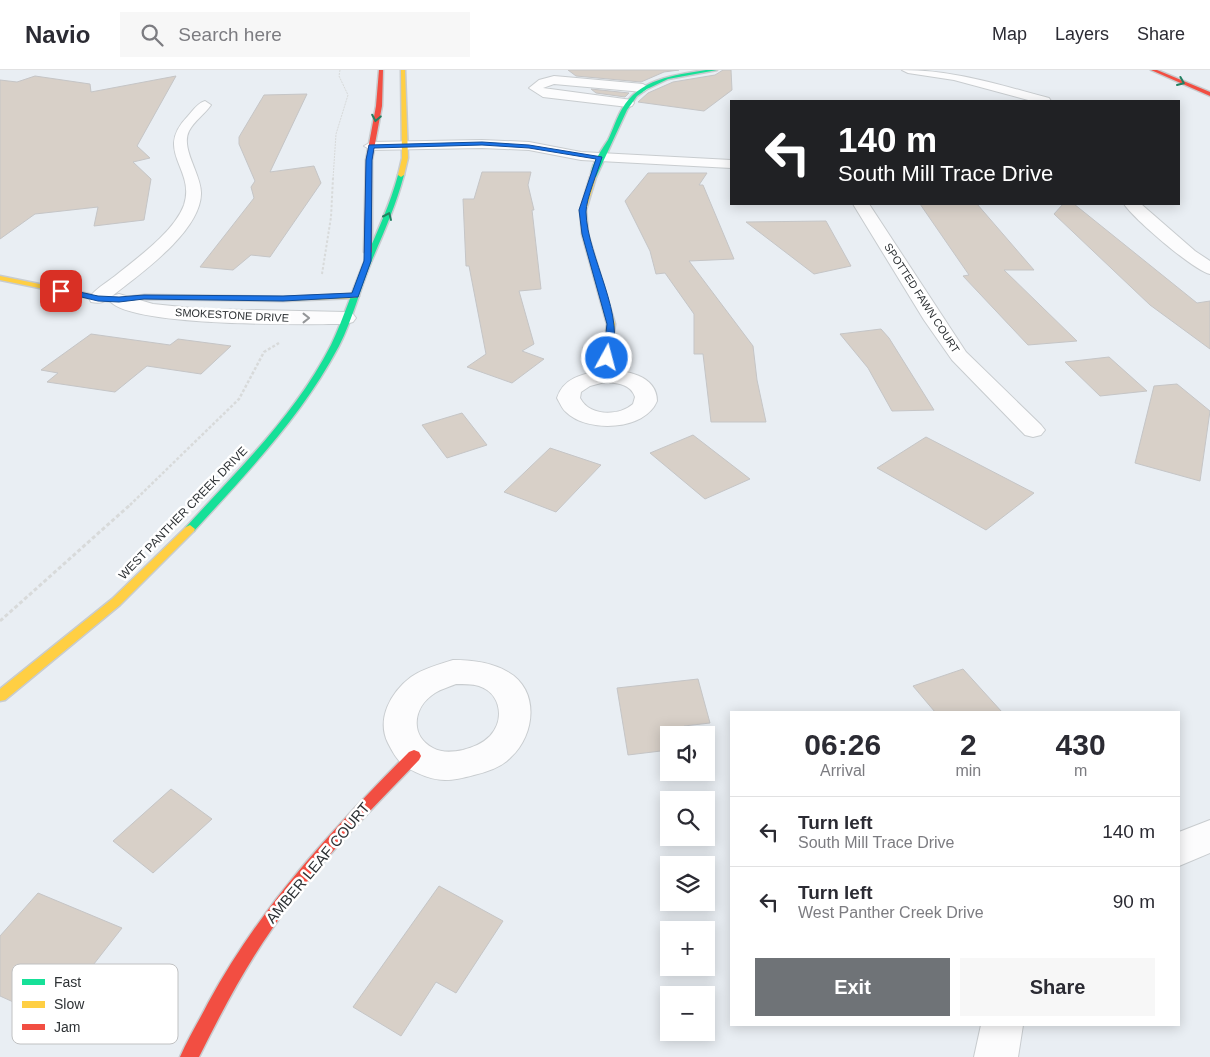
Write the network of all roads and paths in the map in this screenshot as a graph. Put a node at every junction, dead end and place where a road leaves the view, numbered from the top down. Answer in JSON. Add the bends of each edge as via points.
{"nodes":[{"id":1,"x":340,"y":70,"type":"edge"},
{"id":2,"x":380,"y":70,"type":"edge"},
{"id":3,"x":403,"y":70,"type":"edge"},
{"id":4,"x":715,"y":70,"type":"edge"},
{"id":5,"x":908,"y":70,"type":"edge"},
{"id":6,"x":1153,"y":70,"type":"edge"},
{"id":7,"x":925,"y":71,"type":"edge"},
{"id":8,"x":958,"y":73,"type":"edge"},
{"id":9,"x":643,"y":88,"type":"junction"},
{"id":10,"x":1210,"y":94,"type":"edge"},
{"id":11,"x":1041,"y":100,"type":"edge"},
{"id":12,"x":628,"y":103,"type":"junction"},
{"id":13,"x":205,"y":105,"type":"dead end"},
{"id":14,"x":405,"y":152,"type":"junction"},
{"id":15,"x":370,"y":153,"type":"junction"},
{"id":16,"x":599,"y":157,"type":"junction"},
{"id":17,"x":730,"y":164,"type":"edge"},
{"id":18,"x":862,"y":205,"type":"edge"},
{"id":19,"x":1133,"y":205,"type":"edge"},
{"id":20,"x":368,"y":261,"type":"junction"},
{"id":21,"x":1210,"y":269,"type":"edge"},
{"id":22,"x":0,"y":278,"type":"edge"},
{"id":23,"x":355,"y":296,"type":"junction"},
{"id":24,"x":323,"y":297,"type":"junction"},
{"id":25,"x":98,"y":298,"type":"junction"},
{"id":26,"x":119,"y":300,"type":"junction"},
{"id":27,"x":311,"y":318,"type":"junction"},
{"id":28,"x":346,"y":318,"type":"junction"},
{"id":29,"x":605,"y":376,"type":"dead end"},
{"id":30,"x":1033,"y":430,"type":"dead end"},
{"id":31,"x":0,"y":621,"type":"edge"},
{"id":32,"x":0,"y":696,"type":"edge"},
{"id":33,"x":414,"y":756,"type":"dead end"},
{"id":34,"x":1210,"y":836,"type":"edge"},
{"id":35,"x":1180,"y":849,"type":"edge"},
{"id":36,"x":1002,"y":1026,"type":"edge"},
{"id":37,"x":189,"y":1057,"type":"edge"},
{"id":38,"x":996,"y":1057,"type":"edge"}],
"edges":[{"from":1,"to":24,"type":"path","via":[[339,76],[348,95],[336,134],[331,217],[321,270]]},
{"from":2,"to":15,"type":"street","name":"WEST PANTHER CREEK DRIVE","one_way":true,"via":[[379,106]]},
{"from":3,"to":14,"type":"street","name":"WEST PANTHER CREEK DRIVE"},
{"from":4,"to":9,"type":"street","via":[[669,77]]},
{"from":5,"to":7,"type":"street"},
{"from":6,"to":10,"type":"street","one_way":true},
{"from":7,"to":8,"type":"street"},
{"from":8,"to":11,"type":"street"},
{"from":9,"to":12,"type":"street"},
{"from":9,"to":12,"type":"street","via":[[554,80],[542,82],[535,88],[543,93]]},
{"from":12,"to":16,"type":"street"},
{"from":13,"to":25,"type":"street","via":[[181,134],[179,145],[192,175],[195,191],[192,206],[181,224],[159,247]]},
{"from":14,"to":15,"type":"street"},
{"from":14,"to":16,"type":"street"},
{"from":20,"to":14,"type":"street","name":"WEST PANTHER CREEK DRIVE","one_way":true,"via":[[394,202]]},
{"from":15,"to":20,"type":"street","name":"WEST PANTHER CREEK DRIVE"},
{"from":16,"to":17,"type":"street"},
{"from":16,"to":29,"type":"street","via":[[583,210],[585,234],[611,324]]},
{"from":18,"to":30,"type":"street","name":"SPOTTED FAWN COURT","via":[[959,356]]},
{"from":19,"to":21,"type":"street","via":[[1189,255]]},
{"from":20,"to":23,"type":"street","name":"WEST PANTHER CREEK DRIVE"},
{"from":22,"to":25,"type":"street","name":"SMOKESTONE DRIVE"},
{"from":23,"to":24,"type":"street","name":"SMOKESTONE DRIVE"},
{"from":23,"to":28,"type":"street","name":"WEST PANTHER CREEK DRIVE"},
{"from":24,"to":26,"type":"street","name":"SMOKESTONE DRIVE","via":[[144,297]]},
{"from":25,"to":26,"type":"street","name":"SMOKESTONE DRIVE"},
{"from":26,"to":27,"type":"street","name":"SMOKESTONE DRIVE","one_way":true,"via":[[138,308],[190,314]]},
{"from":27,"to":28,"type":"street","name":"SMOKESTONE DRIVE"},
{"from":27,"to":31,"type":"path","via":[[307,326],[264,352],[239,399],[110,525]]},
{"from":28,"to":32,"type":"street","name":"WEST PANTHER CREEK DRIVE","via":[[335,345],[303,397],[268,445],[227,491],[116,602]]},
{"from":33,"to":37,"type":"street","name":"AMBER LEAF COURT","via":[[351,821],[281,902],[237,967]]},
{"from":34,"to":35,"type":"street"},
{"from":36,"to":38,"type":"street"}]}
